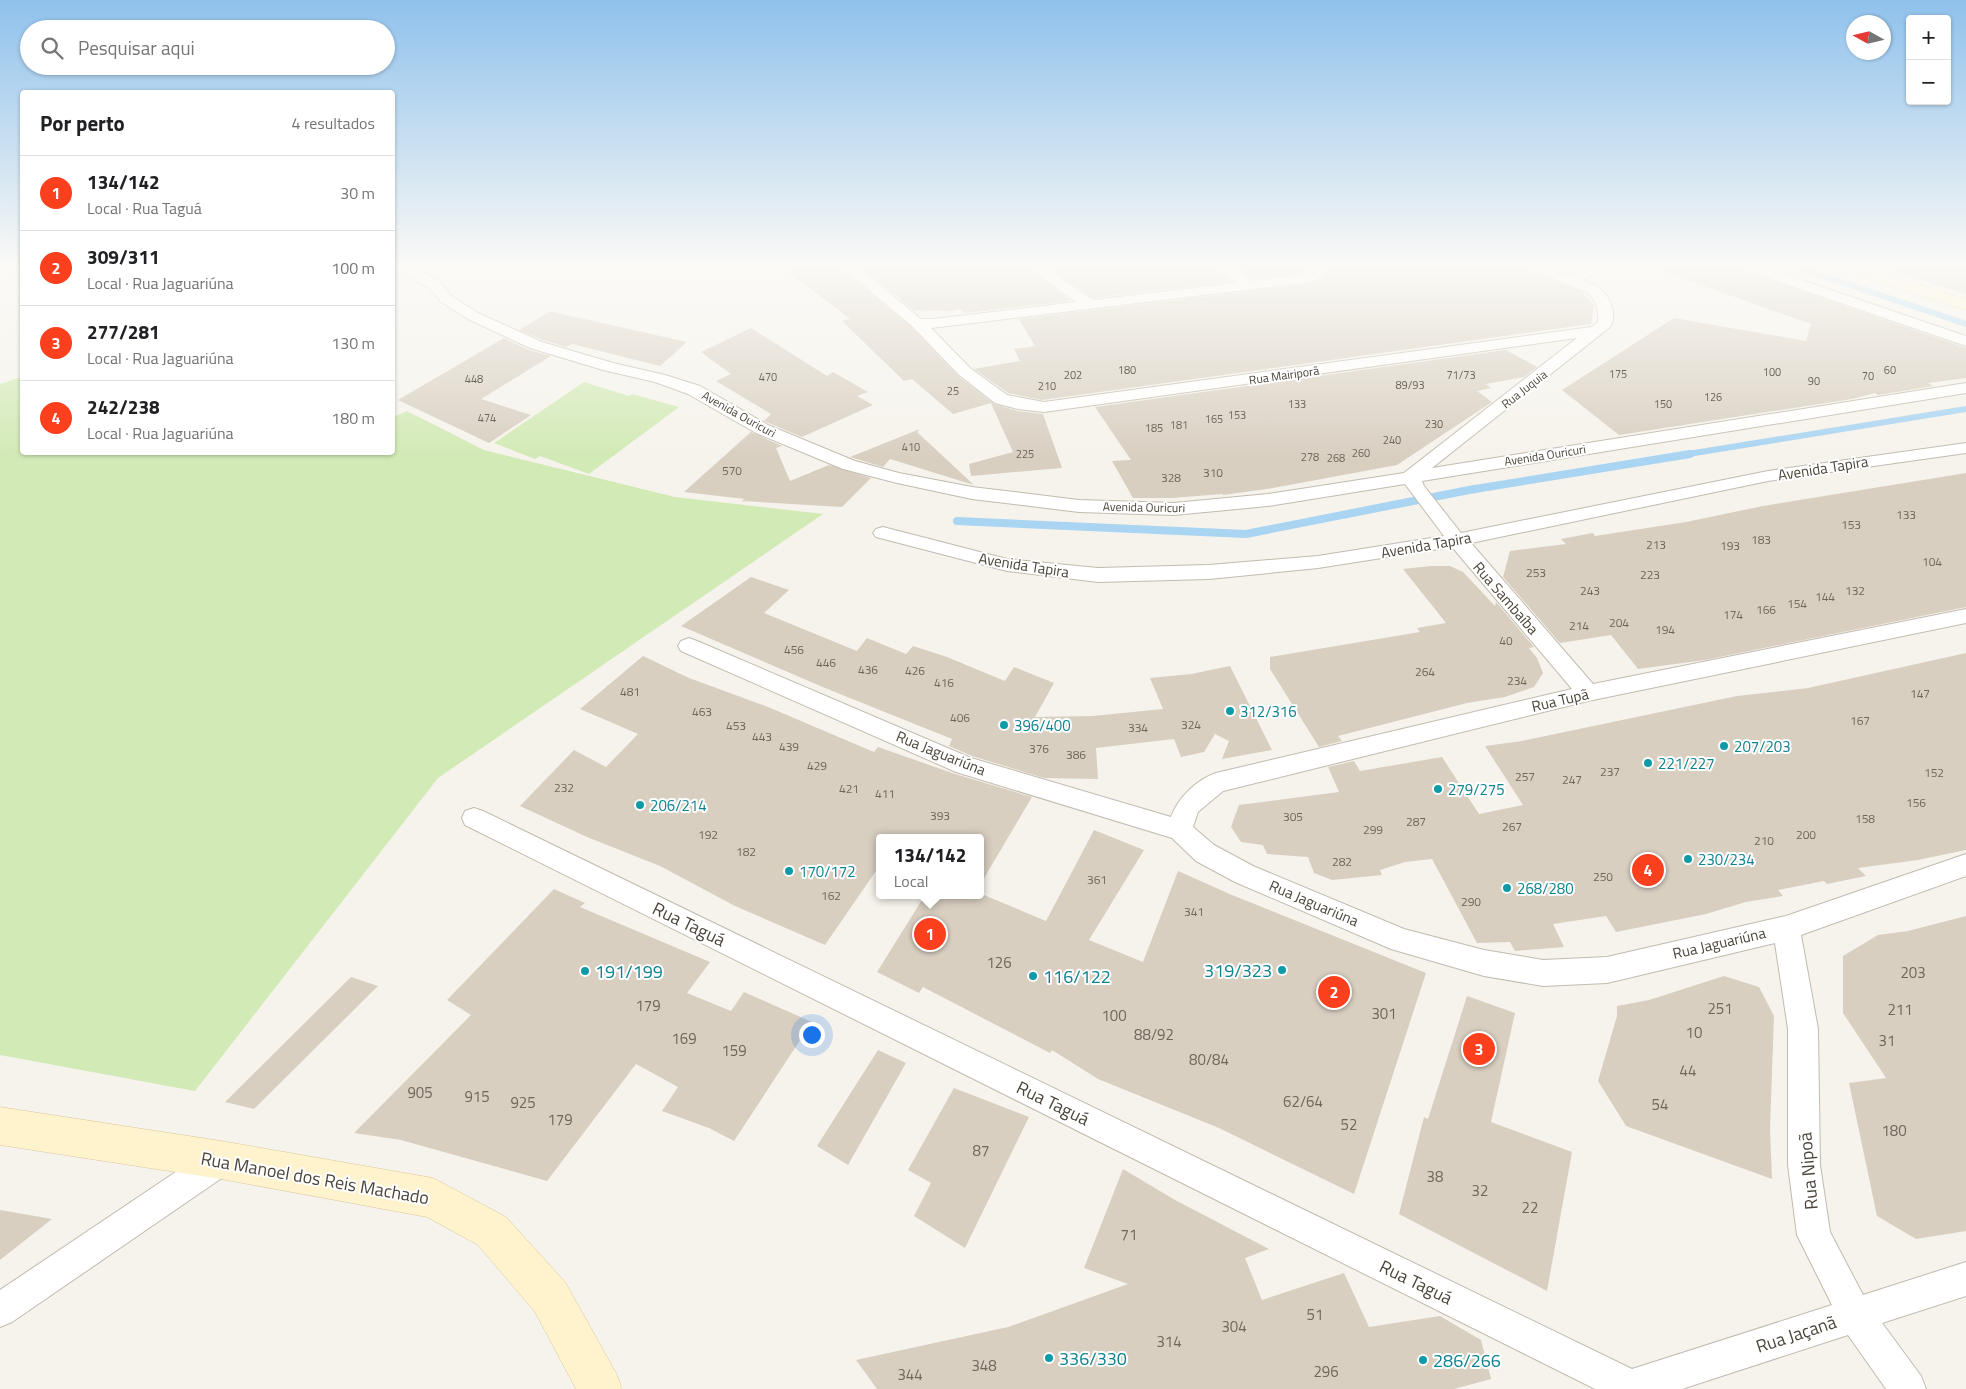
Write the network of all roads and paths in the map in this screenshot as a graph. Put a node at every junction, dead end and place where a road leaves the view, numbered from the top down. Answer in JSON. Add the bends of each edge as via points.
{"nodes":[{"id":1,"x":501,"y":329,"type":"edge"},
{"id":2,"x":923,"y":329,"type":"edge"},
{"id":3,"x":1599,"y":329,"type":"edge"},
{"id":4,"x":1930,"y":329,"type":"edge"},
{"id":5,"x":1597,"y":331,"type":"junction"},
{"id":6,"x":1966,"y":341,"type":"edge"},
{"id":7,"x":1966,"y":388,"type":"edge"},
{"id":8,"x":1966,"y":448,"type":"edge"},
{"id":9,"x":1413,"y":482,"type":"junction"},
{"id":10,"x":883,"y":533,"type":"dead end"},
{"id":11,"x":1457,"y":540,"type":"junction"},
{"id":12,"x":1966,"y":616,"type":"edge"},
{"id":13,"x":689,"y":646,"type":"dead end"},
{"id":14,"x":1588,"y":693,"type":"junction"},
{"id":15,"x":474,"y":818,"type":"dead end"},
{"id":16,"x":1180,"y":830,"type":"junction"},
{"id":17,"x":1966,"y":865,"type":"edge"},
{"id":18,"x":1786,"y":928,"type":"junction"},
{"id":19,"x":0,"y":1126,"type":"edge"},
{"id":20,"x":221,"y":1160,"type":"junction"},
{"id":21,"x":1966,"y":1279,"type":"edge"},
{"id":22,"x":0,"y":1310,"type":"edge"},
{"id":23,"x":1855,"y":1315,"type":"junction"},
{"id":24,"x":1629,"y":1388,"type":"edge"},
{"id":25,"x":600,"y":1389,"type":"edge"},
{"id":26,"x":1908,"y":1389,"type":"edge"}],
"edges":[{"from":1,"to":9,"type":"street","name":"Avenida Ouricuri","via":[[536,345],[694,390],[762,429],[849,465],[972,493],[1079,506],[1174,509]]},
{"from":2,"to":5,"type":"street","name":"Rua Mairiporã","via":[[964,371],[1001,399],[1044,407]]},
{"from":3,"to":5,"type":"street","name":"Rua Juquia"},
{"from":4,"to":6,"type":"street"},
{"from":5,"to":9,"type":"street","name":"Rua Juquia"},
{"from":7,"to":9,"type":"street","name":"Avenida Ouricuri"},
{"from":8,"to":11,"type":"street","name":"Avenida Tapira","via":[[1768,476]]},
{"from":9,"to":11,"type":"street","name":"Rua Sambaíba"},
{"from":10,"to":11,"type":"street","name":"Avenida Tapira","via":[[1007,565],[1098,575],[1210,572],[1318,562]]},
{"from":11,"to":14,"type":"street","name":"Rua Sambaíba"},
{"from":12,"to":14,"type":"street","name":"Rua Tupã"},
{"from":13,"to":16,"type":"street","name":"Rua Jaguariúna","via":[[964,765]]},
{"from":14,"to":16,"type":"street","name":"Rua Tupã","via":[[1216,783],[1187,807]]},
{"from":15,"to":24,"type":"street","name":"Rua Taguá"},
{"from":16,"to":18,"type":"street","name":"Rua Jaguariúna","via":[[1205,853],[1244,874],[1401,940],[1484,963],[1543,974],[1607,970]]},
{"from":17,"to":18,"type":"street","name":"Rua Jaguariúna"},
{"from":18,"to":23,"type":"street","name":"Rua Nipoã","via":[[1803,1029],[1804,1165],[1814,1236]]},
{"from":19,"to":20,"type":"street","name":"Rua Manoel dos Reis Machado"},
{"from":20,"to":22,"type":"street"},
{"from":20,"to":25,"type":"street","name":"Rua Manoel dos Reis Machado","via":[[433,1198],[492,1231],[550,1298]]},
{"from":21,"to":23,"type":"street","name":"Rua Jaçanã"},
{"from":23,"to":24,"type":"street","name":"Rua Jaçanã"},
{"from":23,"to":26,"type":"street","name":"Rua Nipoã"}]}
